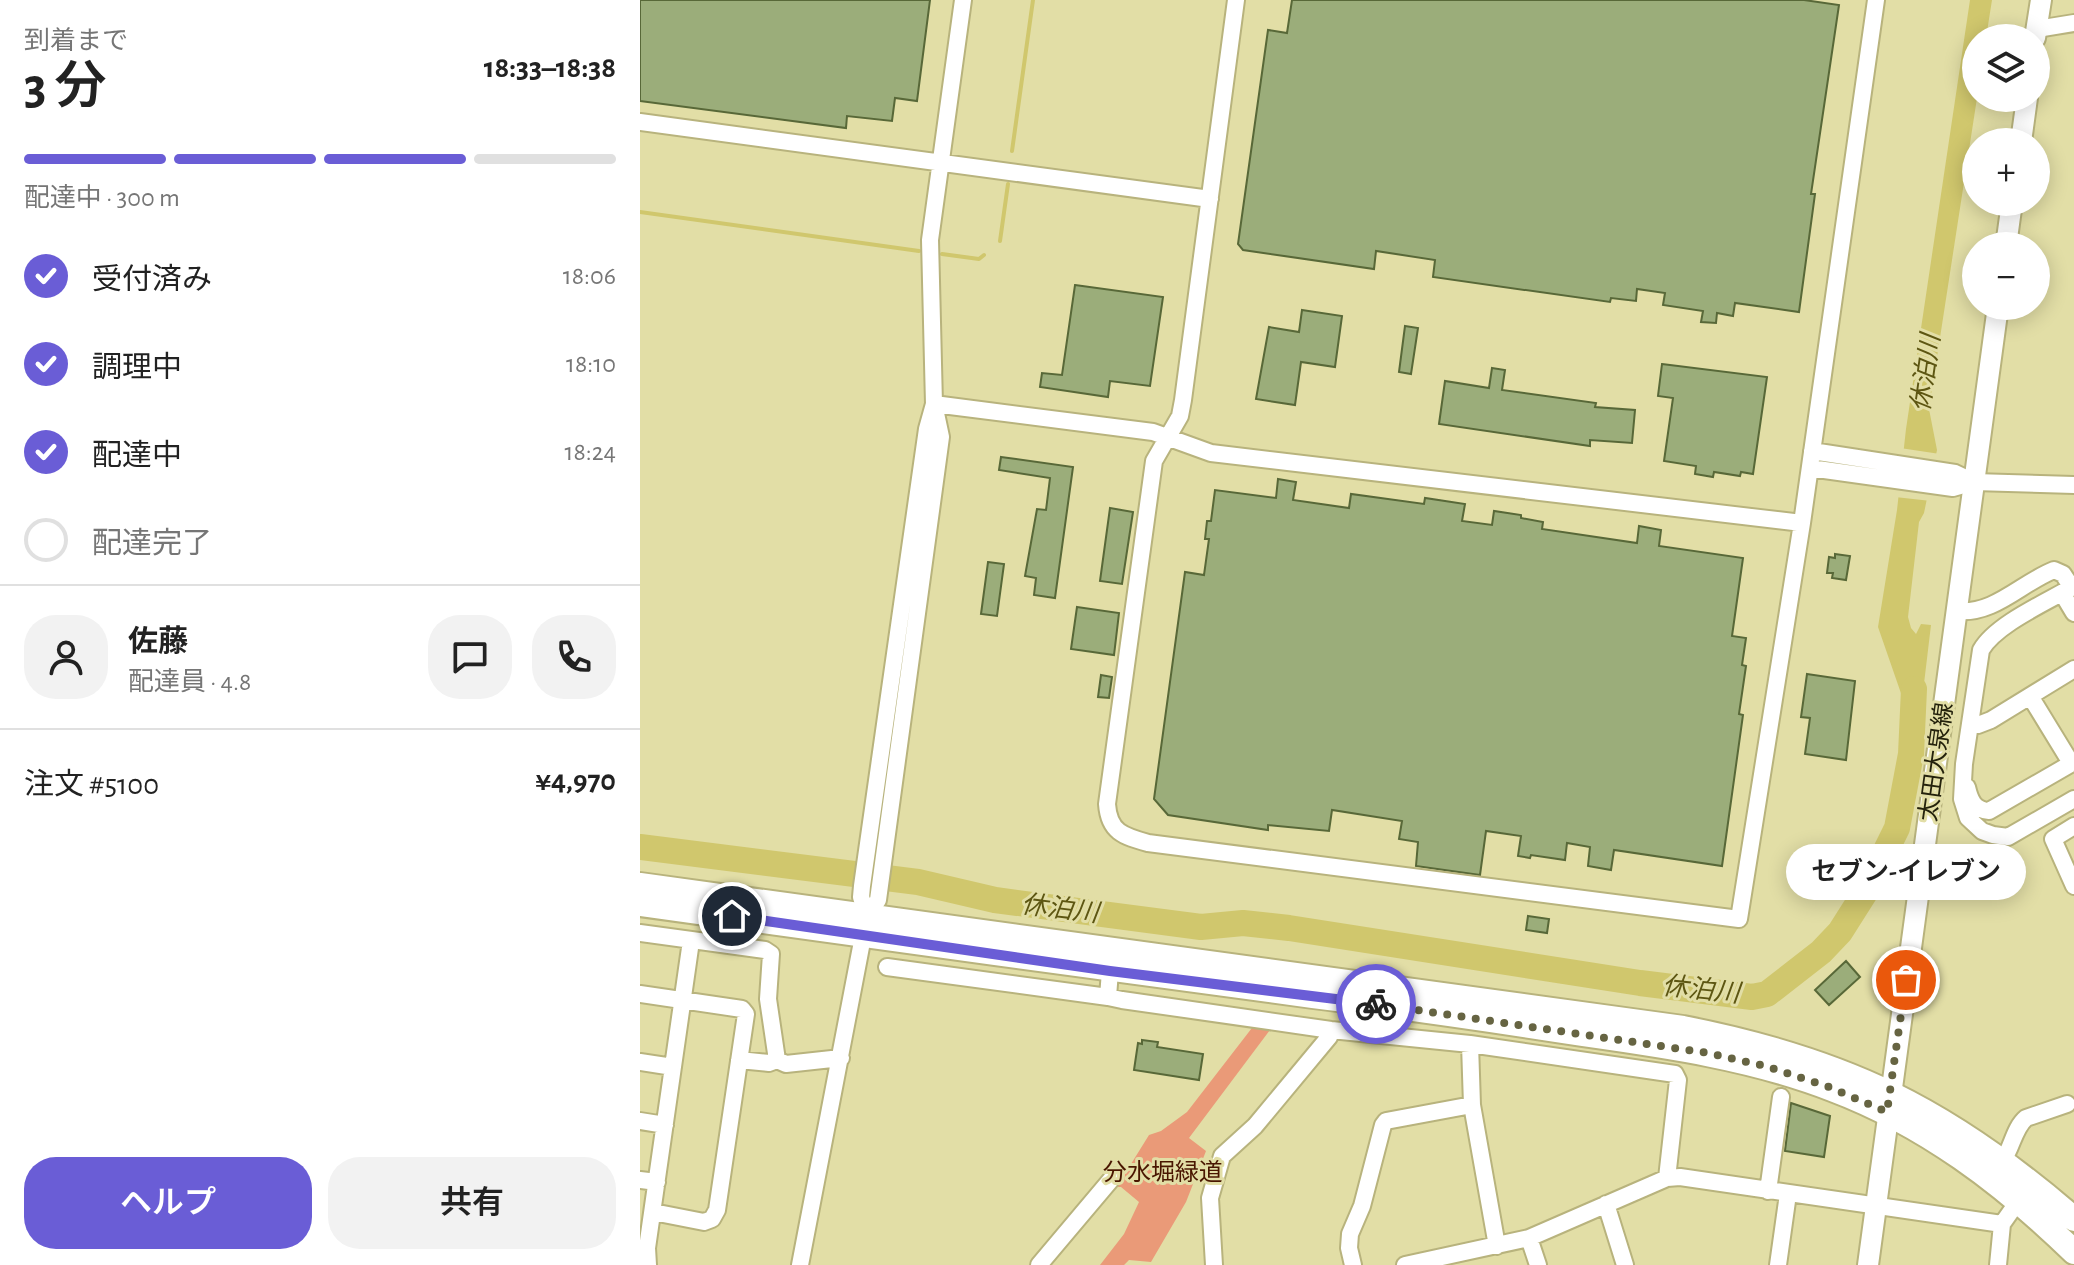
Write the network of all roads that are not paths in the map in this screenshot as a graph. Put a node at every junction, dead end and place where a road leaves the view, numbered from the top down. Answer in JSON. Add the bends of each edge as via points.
{"nodes":[{"id":1,"x":963,"y":0,"type":"edge"},
{"id":2,"x":1236,"y":0,"type":"edge"},
{"id":3,"x":1876,"y":0,"type":"edge"},
{"id":4,"x":2041,"y":0,"type":"edge"},
{"id":5,"x":2074,"y":23,"type":"edge"},
{"id":6,"x":2037,"y":24,"type":"edge"},
{"id":7,"x":2050,"y":30,"type":"edge"},
{"id":8,"x":640,"y":122,"type":"edge"},
{"id":9,"x":942,"y":163,"type":"junction"},
{"id":10,"x":1210,"y":199,"type":"junction"},
{"id":11,"x":1996,"y":320,"type":"edge"},
{"id":12,"x":934,"y":404,"type":"junction"},
{"id":13,"x":1168,"y":438,"type":"junction"},
{"id":14,"x":1811,"y":460,"type":"junction"},
{"id":15,"x":1974,"y":482,"type":"junction"},
{"id":16,"x":2074,"y":485,"type":"edge"},
{"id":17,"x":1802,"y":523,"type":"junction"},
{"id":18,"x":2069,"y":589,"type":"edge"},
{"id":19,"x":1957,"y":611,"type":"junction"},
{"id":20,"x":2074,"y":613,"type":"edge"},
{"id":21,"x":2074,"y":669,"type":"edge"},
{"id":22,"x":2030,"y":696,"type":"junction"},
{"id":23,"x":1970,"y":724,"type":"junction"},
{"id":24,"x":2072,"y":762,"type":"edge"},
{"id":25,"x":1964,"y":773,"type":"junction"},
{"id":26,"x":2074,"y":799,"type":"edge"},
{"id":27,"x":2074,"y":826,"type":"edge"},
{"id":28,"x":875,"y":847,"type":"junction"},
{"id":29,"x":640,"y":885,"type":"edge"},
{"id":30,"x":2074,"y":886,"type":"edge"},
{"id":31,"x":640,"y":904,"type":"edge"},
{"id":32,"x":865,"y":926,"type":"junction"},
{"id":33,"x":640,"y":933,"type":"edge"},
{"id":34,"x":691,"y":941,"type":"junction"},
{"id":35,"x":887,"y":967,"type":"dead end"},
{"id":36,"x":1110,"y":971,"type":"junction"},
{"id":37,"x":640,"y":994,"type":"edge"},
{"id":38,"x":1108,"y":997,"type":"junction"},
{"id":39,"x":683,"y":1000,"type":"junction"},
{"id":40,"x":1331,"y":1030,"type":"junction"},
{"id":41,"x":1470,"y":1044,"type":"junction"},
{"id":42,"x":841,"y":1058,"type":"junction"},
{"id":43,"x":739,"y":1060,"type":"junction"},
{"id":44,"x":777,"y":1060,"type":"junction"},
{"id":45,"x":640,"y":1062,"type":"edge"},
{"id":46,"x":673,"y":1067,"type":"junction"},
{"id":47,"x":1781,"y":1097,"type":"dead end"},
{"id":48,"x":1889,"y":1102,"type":"junction"},
{"id":49,"x":2067,"y":1104,"type":"dead end"},
{"id":50,"x":1472,"y":1105,"type":"junction"},
{"id":51,"x":640,"y":1121,"type":"edge"},
{"id":52,"x":665,"y":1125,"type":"junction"},
{"id":53,"x":2003,"y":1160,"type":"junction"},
{"id":54,"x":1114,"y":1176,"type":"dead end"},
{"id":55,"x":1667,"y":1178,"type":"junction"},
{"id":56,"x":648,"y":1181,"type":"edge"},
{"id":57,"x":1768,"y":1191,"type":"junction"},
{"id":58,"x":1788,"y":1194,"type":"junction"},
{"id":59,"x":2019,"y":1200,"type":"junction"},
{"id":60,"x":1606,"y":1204,"type":"junction"},
{"id":61,"x":1876,"y":1205,"type":"junction"},
{"id":62,"x":653,"y":1212,"type":"junction"},
{"id":63,"x":2074,"y":1219,"type":"edge"},
{"id":64,"x":2002,"y":1224,"type":"junction"},
{"id":65,"x":1529,"y":1238,"type":"junction"},
{"id":66,"x":1497,"y":1246,"type":"junction"},
{"id":67,"x":2074,"y":1252,"type":"edge"},
{"id":68,"x":645,"y":1253,"type":"edge"},
{"id":69,"x":1468,"y":1259,"type":"edge"},
{"id":70,"x":800,"y":1265,"type":"edge"},
{"id":71,"x":1039,"y":1265,"type":"edge"},
{"id":72,"x":1214,"y":1265,"type":"edge"},
{"id":73,"x":1353,"y":1265,"type":"edge"},
{"id":74,"x":1405,"y":1265,"type":"edge"},
{"id":75,"x":1538,"y":1265,"type":"edge"},
{"id":76,"x":1625,"y":1265,"type":"edge"},
{"id":77,"x":1778,"y":1265,"type":"edge"},
{"id":78,"x":1868,"y":1265,"type":"edge"},
{"id":79,"x":1998,"y":1265,"type":"edge"}],
"edges":[{"from":1,"to":9,"type":"street"},
{"from":2,"to":10,"type":"street"},
{"from":3,"to":14,"type":"street"},
{"from":4,"to":6,"type":"main road"},
{"from":5,"to":7,"type":"street"},
{"from":8,"to":9,"type":"street"},
{"from":9,"to":10,"type":"street"},
{"from":9,"to":12,"type":"street","via":[[930,258]]},
{"from":10,"to":13,"type":"street","via":[[1183,400]]},
{"from":11,"to":15,"type":"main road","name":"太田大泉線"},
{"from":12,"to":13,"type":"street"},
{"from":12,"to":28,"type":"street"},
{"from":13,"to":17,"type":"street","via":[[1211,453]]},
{"from":13,"to":17,"type":"street","via":[[1154,461],[1107,804],[1108,818],[1118,831],[1164,845],[1739,919]]},
{"from":14,"to":15,"type":"street","via":[[1939,479],[1953,488]]},
{"from":14,"to":17,"type":"street"},
{"from":15,"to":16,"type":"street"},
{"from":15,"to":19,"type":"main road","name":"太田大泉線"},
{"from":18,"to":19,"type":"street","via":[[2060,571],[2054,570],[1990,607]]},
{"from":18,"to":20,"type":"street"},
{"from":18,"to":23,"type":"street","via":[[1987,641],[1981,650]]},
{"from":19,"to":48,"type":"main road","name":"太田大泉線"},
{"from":21,"to":22,"type":"street"},
{"from":22,"to":23,"type":"street","via":[[1991,720]]},
{"from":22,"to":24,"type":"street"},
{"from":23,"to":25,"type":"street"},
{"from":24,"to":25,"type":"street","via":[[1989,811],[1974,805]]},
{"from":25,"to":26,"type":"street","via":[[1964,811],[1993,835],[2008,837]]},
{"from":27,"to":30,"type":"street","via":[[2053,839]]},
{"from":28,"to":32,"type":"street","via":[[862,886]]},
{"from":28,"to":32,"type":"street","via":[[878,900]]},
{"from":29,"to":32,"type":"highway"},
{"from":31,"to":32,"type":"highway"},
{"from":32,"to":36,"type":"highway"},
{"from":32,"to":42,"type":"street"},
{"from":32,"to":48,"type":"highway","via":[[1683,1028],[1815,1061]]},
{"from":33,"to":34,"type":"street"},
{"from":34,"to":39,"type":"street"},
{"from":34,"to":44,"type":"street","via":[[771,954],[768,999]]},
{"from":35,"to":38,"type":"street"},
{"from":36,"to":38,"type":"street"},
{"from":36,"to":48,"type":"highway","via":[[1708,1053]]},
{"from":37,"to":39,"type":"street"},
{"from":38,"to":40,"type":"street"},
{"from":39,"to":43,"type":"street","via":[[742,1009],[746,1014]]},
{"from":39,"to":46,"type":"street"},
{"from":40,"to":41,"type":"street"},
{"from":40,"to":72,"type":"street","via":[[1290,1087],[1222,1156],[1210,1198]]},
{"from":41,"to":50,"type":"street"},
{"from":41,"to":55,"type":"street","via":[[1675,1074]]},
{"from":42,"to":44,"type":"street","via":[[786,1064]]},
{"from":42,"to":70,"type":"street"},
{"from":43,"to":44,"type":"street"},
{"from":43,"to":62,"type":"street","via":[[712,1219]]},
{"from":45,"to":46,"type":"street"},
{"from":46,"to":52,"type":"street"},
{"from":47,"to":57,"type":"street"},
{"from":48,"to":53,"type":"highway","via":[[1939,1118]]},
{"from":48,"to":59,"type":"highway"},
{"from":48,"to":61,"type":"main road","name":"太田大泉線"},
{"from":49,"to":53,"type":"street","via":[[2020,1123]]},
{"from":50,"to":66,"type":"street"},
{"from":50,"to":73,"type":"street","via":[[1383,1125],[1350,1234]]},
{"from":51,"to":52,"type":"street"},
{"from":52,"to":56,"type":"street"},
{"from":53,"to":63,"type":"highway"},
{"from":54,"to":71,"type":"street"},
{"from":55,"to":57,"type":"street"},
{"from":55,"to":60,"type":"street"},
{"from":56,"to":62,"type":"street"},
{"from":57,"to":58,"type":"street"},
{"from":58,"to":61,"type":"street"},
{"from":58,"to":77,"type":"street"},
{"from":59,"to":64,"type":"street"},
{"from":59,"to":67,"type":"highway"},
{"from":60,"to":65,"type":"street"},
{"from":60,"to":76,"type":"street"},
{"from":61,"to":64,"type":"street"},
{"from":61,"to":78,"type":"main road","name":"太田大泉線"},
{"from":62,"to":68,"type":"street"},
{"from":64,"to":79,"type":"street"},
{"from":65,"to":66,"type":"street"},
{"from":65,"to":75,"type":"street"},
{"from":66,"to":69,"type":"street"},
{"from":69,"to":74,"type":"street"}]}
